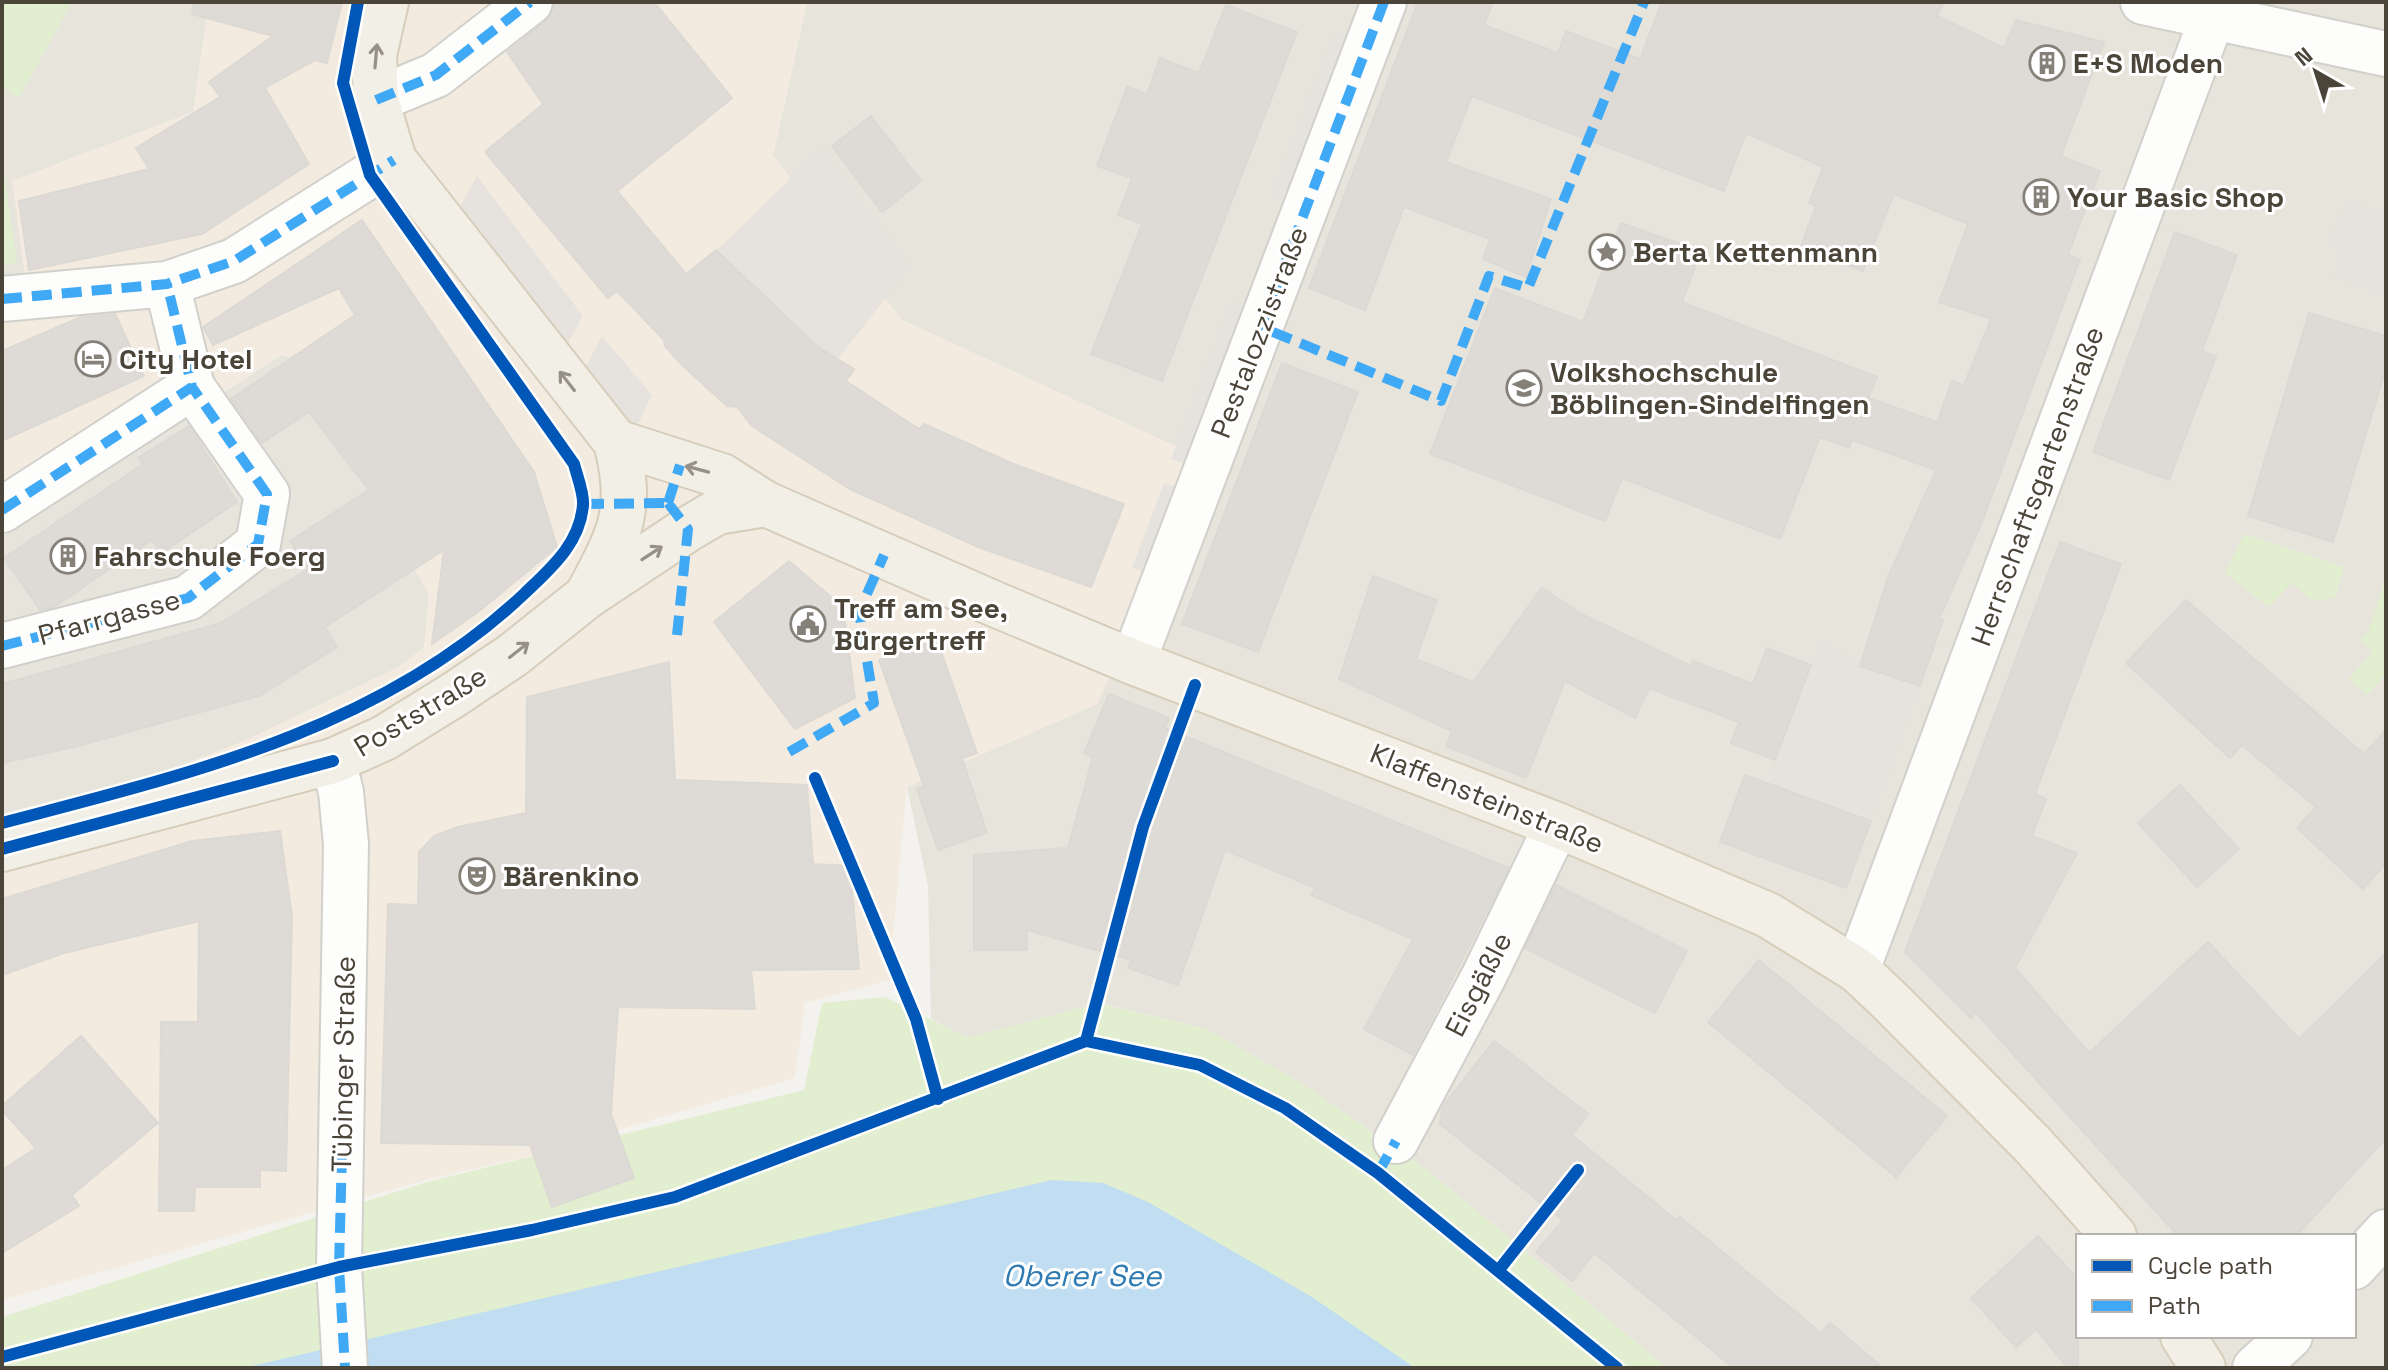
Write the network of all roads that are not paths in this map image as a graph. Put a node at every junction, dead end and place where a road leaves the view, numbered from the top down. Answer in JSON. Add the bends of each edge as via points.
{"nodes":[{"id":1,"x":386,"y":2,"type":"edge"},
{"id":2,"x":530,"y":2,"type":"edge"},
{"id":3,"x":1384,"y":2,"type":"edge"},
{"id":4,"x":2143,"y":2,"type":"edge"},
{"id":5,"x":2216,"y":10,"type":"edge"},
{"id":6,"x":2386,"y":54,"type":"edge"},
{"id":7,"x":376,"y":100,"type":"junction"},
{"id":8,"x":394,"y":160,"type":"junction"},
{"id":9,"x":167,"y":284,"type":"junction"},
{"id":10,"x":2,"y":299,"type":"edge"},
{"id":11,"x":192,"y":387,"type":"junction"},
{"id":12,"x":616,"y":442,"type":"junction"},
{"id":13,"x":766,"y":504,"type":"junction"},
{"id":14,"x":2,"y":510,"type":"edge"},
{"id":15,"x":587,"y":596,"type":"junction"},
{"id":16,"x":2,"y":646,"type":"edge"},
{"id":17,"x":1133,"y":662,"type":"junction"},
{"id":18,"x":333,"y":761,"type":"junction"},
{"id":19,"x":1557,"y":825,"type":"junction"},
{"id":20,"x":2,"y":849,"type":"edge"},
{"id":21,"x":1857,"y":970,"type":"junction"},
{"id":22,"x":1396,"y":1141,"type":"dead end"},
{"id":23,"x":2386,"y":1232,"type":"edge"},
{"id":24,"x":2112,"y":1234,"type":"edge"},
{"id":25,"x":2356,"y":1265,"type":"edge"},
{"id":26,"x":2184,"y":1338,"type":"edge"},
{"id":27,"x":2288,"y":1338,"type":"edge"},
{"id":28,"x":344,"y":1356,"type":"edge"},
{"id":29,"x":2203,"y":1368,"type":"edge"},
{"id":30,"x":2255,"y":1368,"type":"edge"}],
"edges":[{"from":7,"to":1,"type":"main road","name":"Poststraße","one_way":true,"via":[[374,55]]},
{"from":2,"to":7,"type":"street","via":[[436,75]]},
{"from":3,"to":17,"type":"street","name":"Pestalozzistraße"},
{"from":4,"to":5,"type":"street"},
{"from":5,"to":6,"type":"street"},
{"from":5,"to":21,"type":"street","name":"Herrschaftsgartenstraße"},
{"from":7,"to":8,"type":"main road","name":"Poststraße"},
{"from":8,"to":9,"type":"street","via":[[234,261]]},
{"from":12,"to":8,"type":"main road","name":"Poststraße","one_way":true},
{"from":9,"to":10,"type":"street"},
{"from":9,"to":11,"type":"street","name":"Pfarrgasse"},
{"from":11,"to":14,"type":"street"},
{"from":11,"to":16,"type":"street","name":"Pfarrgasse","via":[[267,494],[258,544],[188,598]]},
{"from":13,"to":12,"type":"main road","one_way":true,"via":[[722,476]]},
{"from":12,"to":15,"type":"main road","name":"Poststraße","via":[[626,504],[613,546]]},
{"from":15,"to":13,"type":"main road","name":"Poststraße","one_way":true,"via":[[717,512]]},
{"from":13,"to":17,"type":"main road","name":"Klaffensteinstraße"},
{"from":18,"to":15,"type":"main road","name":"Poststraße","one_way":true,"via":[[384,738],[455,694]]},
{"from":17,"to":19,"type":"main road","name":"Klaffensteinstraße"},
{"from":18,"to":20,"type":"main road","name":"Poststraße"},
{"from":18,"to":28,"type":"street","name":"Tübinger Straße","via":[[346,844],[339,1267]]},
{"from":19,"to":21,"type":"main road","name":"Klaffensteinstraße","via":[[1768,915]]},
{"from":19,"to":22,"type":"street","name":"Eisgäßle"},
{"from":21,"to":24,"type":"main road","name":"Klaffensteinstraße","via":[[1973,1082]]},
{"from":23,"to":25,"type":"street"},
{"from":26,"to":29,"type":"main road"},
{"from":27,"to":30,"type":"street"}]}
